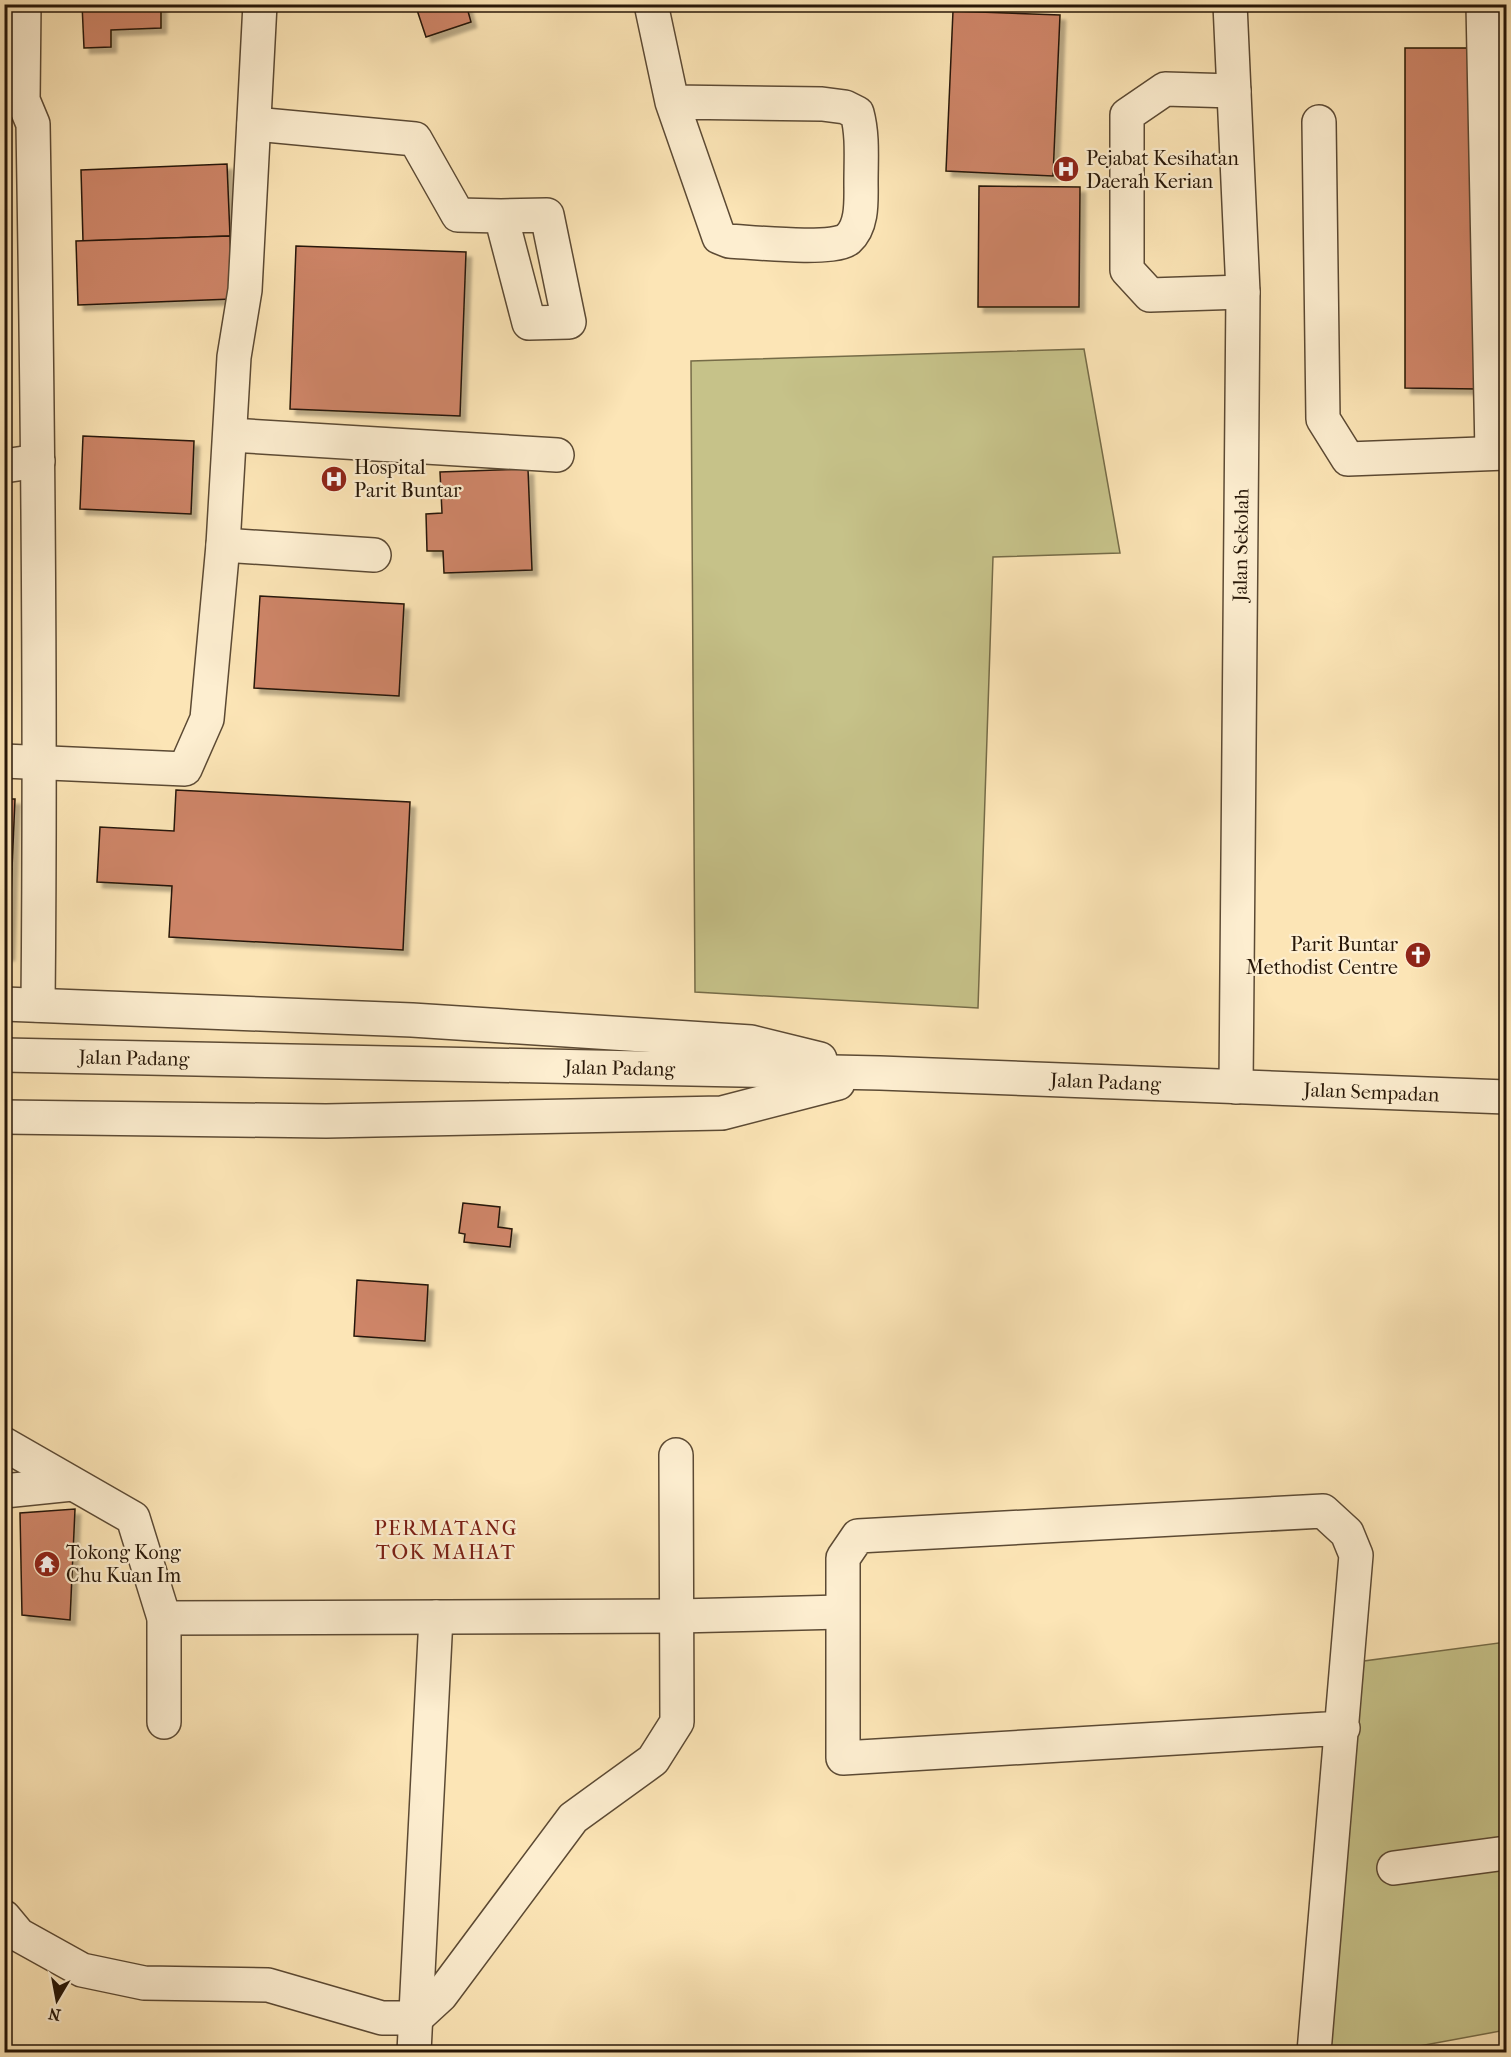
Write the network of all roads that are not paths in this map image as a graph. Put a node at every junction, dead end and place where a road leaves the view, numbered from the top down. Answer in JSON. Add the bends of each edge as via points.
{"nodes":[{"id":1,"x":24,"y":4,"type":"edge"},
{"id":2,"x":260,"y":4,"type":"edge"},
{"id":3,"x":651,"y":4,"type":"edge"},
{"id":4,"x":1230,"y":4,"type":"edge"},
{"id":5,"x":1483,"y":4,"type":"edge"},
{"id":6,"x":1234,"y":91,"type":"junction"},
{"id":7,"x":672,"y":102,"type":"junction"},
{"id":8,"x":1319,"y":122,"type":"dead end"},
{"id":9,"x":254,"y":124,"type":"junction"},
{"id":10,"x":501,"y":216,"type":"dead end"},
{"id":11,"x":1244,"y":292,"type":"junction"},
{"id":12,"x":230,"y":435,"type":"junction"},
{"id":13,"x":1499,"y":453,"type":"edge"},
{"id":14,"x":557,"y":454,"type":"dead end"},
{"id":15,"x":38,"y":461,"type":"junction"},
{"id":16,"x":4,"y":466,"type":"edge"},
{"id":17,"x":223,"y":545,"type":"junction"},
{"id":18,"x":374,"y":555,"type":"dead end"},
{"id":19,"x":4,"y":761,"type":"edge"},
{"id":20,"x":41,"y":762,"type":"junction"},
{"id":21,"x":4,"y":1004,"type":"edge"},
{"id":22,"x":38,"y":1005,"type":"junction"},
{"id":23,"x":4,"y":1055,"type":"edge"},
{"id":24,"x":880,"y":1073,"type":"junction"},
{"id":25,"x":1236,"y":1087,"type":"junction"},
{"id":26,"x":1506,"y":1097,"type":"edge"},
{"id":27,"x":4,"y":1117,"type":"edge"},
{"id":28,"x":4,"y":1444,"type":"edge"},
{"id":29,"x":676,"y":1455,"type":"dead end"},
{"id":30,"x":72,"y":1484,"type":"junction"},
{"id":31,"x":4,"y":1491,"type":"edge"},
{"id":32,"x":841,"y":1611,"type":"junction"},
{"id":33,"x":678,"y":1616,"type":"junction"},
{"id":34,"x":436,"y":1617,"type":"junction"},
{"id":35,"x":164,"y":1618,"type":"junction"},
{"id":36,"x":164,"y":1722,"type":"dead end"},
{"id":37,"x":1343,"y":1728,"type":"junction"},
{"id":38,"x":1506,"y":1853,"type":"edge"},
{"id":39,"x":1394,"y":1868,"type":"dead end"},
{"id":40,"x":4,"y":1917,"type":"edge"},
{"id":41,"x":416,"y":2018,"type":"junction"},
{"id":42,"x":414,"y":2052,"type":"edge"},
{"id":43,"x":1314,"y":2052,"type":"edge"}],
"edges":[{"from":1,"to":15,"type":"street","via":[[22,100],[33,123]]},
{"from":2,"to":9,"type":"street"},
{"from":3,"to":7,"type":"street"},
{"from":4,"to":6,"type":"street","name":"Jalan Sekolah"},
{"from":5,"to":13,"type":"street"},
{"from":6,"to":11,"type":"street","name":"Jalan Sekolah"},
{"from":6,"to":11,"type":"street","via":[[1165,89],[1127,115],[1127,270],[1150,295]]},
{"from":7,"to":7,"type":"street","via":[[719,237],[729,242],[830,246],[847,240],[857,227],[861,203],[861,128],[857,113],[822,104]]},
{"from":8,"to":13,"type":"street","via":[[1323,419],[1348,459]]},
{"from":9,"to":10,"type":"street","via":[[415,139],[458,215]]},
{"from":9,"to":12,"type":"street","via":[[245,290],[234,357]]},
{"from":11,"to":25,"type":"street","name":"Jalan Sekolah"},
{"from":12,"to":14,"type":"street"},
{"from":12,"to":17,"type":"street"},
{"from":15,"to":16,"type":"street"},
{"from":15,"to":20,"type":"street"},
{"from":17,"to":18,"type":"street"},
{"from":17,"to":20,"type":"street","via":[[207,719],[184,769]]},
{"from":19,"to":20,"type":"street"},
{"from":20,"to":22,"type":"street"},
{"from":21,"to":22,"type":"street"},
{"from":22,"to":24,"type":"street","via":[[412,1020],[751,1042]]},
{"from":23,"to":24,"type":"street","name":"Jalan Padang"},
{"from":24,"to":25,"type":"street","name":"Jalan Padang"},
{"from":24,"to":27,"type":"street","via":[[722,1113],[326,1121]]},
{"from":25,"to":26,"type":"street","name":"Jalan Sempadan"},
{"from":28,"to":30,"type":"street"},
{"from":29,"to":33,"type":"street"},
{"from":30,"to":31,"type":"street"},
{"from":30,"to":35,"type":"street","via":[[133,1518]]},
{"from":32,"to":33,"type":"street"},
{"from":32,"to":37,"type":"street","via":[[843,1758]]},
{"from":32,"to":37,"type":"street","via":[[843,1558],[858,1536],[1323,1511],[1347,1533],[1356,1555]]},
{"from":33,"to":34,"type":"street"},
{"from":33,"to":41,"type":"street","via":[[677,1722],[653,1760],[573,1818],[441,1995]]},
{"from":34,"to":35,"type":"street"},
{"from":34,"to":41,"type":"street"},
{"from":35,"to":36,"type":"street"},
{"from":37,"to":43,"type":"street"},
{"from":38,"to":39,"type":"street"},
{"from":40,"to":41,"type":"street","via":[[19,1935],[82,1970],[144,1983],[268,1985],[382,2018]]},
{"from":41,"to":42,"type":"street"}]}
